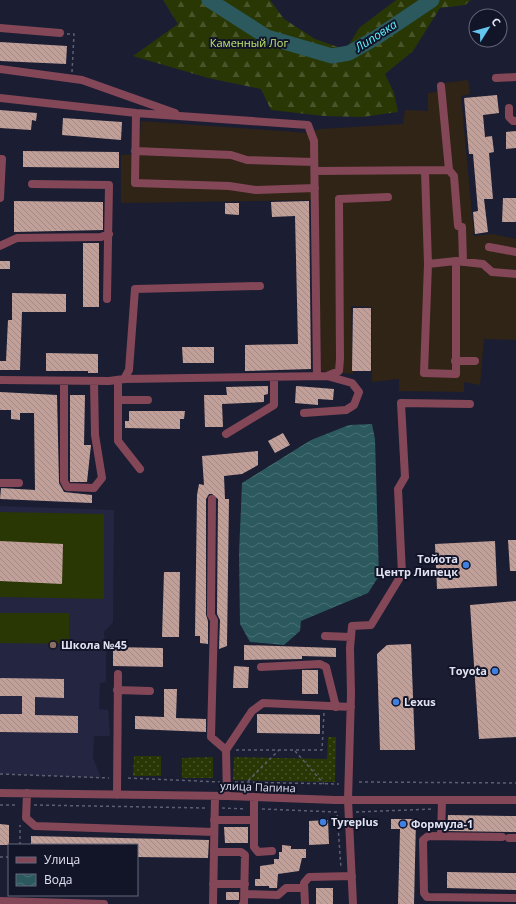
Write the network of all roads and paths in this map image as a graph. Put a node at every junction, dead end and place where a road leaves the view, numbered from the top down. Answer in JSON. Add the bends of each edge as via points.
{"nodes":[{"id":1,"x":0,"y":28,"type":"edge"},
{"id":2,"x":60,"y":33,"type":"joint"},
{"id":3,"x":0,"y":70,"type":"edge"},
{"id":4,"x":516,"y":77,"type":"edge"},
{"id":5,"x":72,"y":78,"type":"junction"},
{"id":6,"x":496,"y":78,"type":"dead end"},
{"id":7,"x":441,"y":86,"type":"dead end"},
{"id":8,"x":0,"y":98,"type":"edge"},
{"id":9,"x":509,"y":108,"type":"dead end"},
{"id":10,"x":136,"y":113,"type":"junction"},
{"id":11,"x":186,"y":116,"type":"junction"},
{"id":12,"x":516,"y":121,"type":"edge"},
{"id":13,"x":136,"y":151,"type":"junction"},
{"id":14,"x":0,"y":159,"type":"edge"},
{"id":15,"x":314,"y":162,"type":"junction"},
{"id":16,"x":450,"y":170,"type":"junction"},
{"id":17,"x":315,"y":171,"type":"junction"},
{"id":18,"x":425,"y":171,"type":"junction"},
{"id":19,"x":32,"y":184,"type":"dead end"},
{"id":20,"x":315,"y":188,"type":"junction"},
{"id":21,"x":388,"y":197,"type":"dead end"},
{"id":22,"x":0,"y":198,"type":"edge"},
{"id":23,"x":109,"y":234,"type":"junction"},
{"id":24,"x":0,"y":246,"type":"edge"},
{"id":25,"x":489,"y":247,"type":"dead end"},
{"id":26,"x":516,"y":252,"type":"edge"},
{"id":27,"x":460,"y":261,"type":"junction"},
{"id":28,"x":428,"y":264,"type":"junction"},
{"id":29,"x":516,"y":274,"type":"edge"},
{"id":30,"x":260,"y":286,"type":"dead end"},
{"id":31,"x":108,"y":300,"type":"dead end"},
{"id":32,"x":455,"y":361,"type":"junction"},
{"id":33,"x":475,"y":361,"type":"dead end"},
{"id":34,"x":317,"y":376,"type":"junction"},
{"id":35,"x":327,"y":376,"type":"junction"},
{"id":36,"x":274,"y":377,"type":"junction"},
{"id":37,"x":121,"y":379,"type":"junction"},
{"id":38,"x":0,"y":380,"type":"edge"},
{"id":39,"x":64,"y":381,"type":"junction"},
{"id":40,"x":94,"y":381,"type":"junction"},
{"id":41,"x":118,"y":400,"type":"junction"},
{"id":42,"x":148,"y":400,"type":"dead end"},
{"id":43,"x":470,"y":404,"type":"dead end"},
{"id":44,"x":304,"y":413,"type":"dead end"},
{"id":45,"x":226,"y":434,"type":"dead end"},
{"id":46,"x":140,"y":469,"type":"dead end"},
{"id":47,"x":0,"y":483,"type":"edge"},
{"id":48,"x":20,"y":483,"type":"dead end"},
{"id":49,"x":212,"y":499,"type":"dead end"},
{"id":50,"x":325,"y":636,"type":"dead end"},
{"id":51,"x":351,"y":637,"type":"junction"},
{"id":52,"x":261,"y":667,"type":"dead end"},
{"id":53,"x":118,"y":674,"type":"dead end"},
{"id":54,"x":117,"y":690,"type":"junction"},
{"id":55,"x":150,"y":691,"type":"dead end"},
{"id":56,"x":324,"y":707,"type":"junction"},
{"id":57,"x":336,"y":707,"type":"junction"},
{"id":58,"x":351,"y":707,"type":"junction"},
{"id":59,"x":226,"y":750,"type":"junction"},
{"id":60,"x":280,"y":750,"type":"junction"},
{"id":61,"x":294,"y":750,"type":"junction"},
{"id":62,"x":0,"y":774,"type":"edge"},
{"id":63,"x":117,"y":778,"type":"junction"},
{"id":64,"x":128,"y":778,"type":"dead end"},
{"id":65,"x":248,"y":781,"type":"junction"},
{"id":66,"x":227,"y":782,"type":"junction"},
{"id":67,"x":359,"y":782,"type":"dead end"},
{"id":68,"x":516,"y":783,"type":"edge"},
{"id":69,"x":324,"y":784,"type":"junction"},
{"id":70,"x":340,"y":784,"type":"dead end"},
{"id":71,"x":0,"y":793,"type":"edge"},
{"id":72,"x":27,"y":793,"type":"junction"},
{"id":73,"x":117,"y":795,"type":"junction"},
{"id":74,"x":214,"y":796,"type":"junction"},
{"id":75,"x":227,"y":796,"type":"junction"},
{"id":76,"x":254,"y":797,"type":"junction"},
{"id":77,"x":348,"y":800,"type":"junction"},
{"id":78,"x":442,"y":800,"type":"junction"},
{"id":79,"x":516,"y":800,"type":"edge"},
{"id":80,"x":0,"y":805,"type":"edge"},
{"id":81,"x":27,"y":805,"type":"junction"},
{"id":82,"x":214,"y":808,"type":"junction"},
{"id":83,"x":254,"y":809,"type":"junction"},
{"id":84,"x":442,"y":809,"type":"junction"},
{"id":85,"x":355,"y":816,"type":"dead end"},
{"id":86,"x":214,"y":820,"type":"junction"},
{"id":87,"x":254,"y":820,"type":"junction"},
{"id":88,"x":21,"y":821,"type":"dead end"},
{"id":89,"x":214,"y":832,"type":"junction"},
{"id":90,"x":441,"y":836,"type":"junction"},
{"id":91,"x":509,"y":838,"type":"edge"},
{"id":92,"x":20,"y":844,"type":"edge"},
{"id":93,"x":214,"y":852,"type":"junction"},
{"id":94,"x":272,"y":852,"type":"dead end"},
{"id":95,"x":341,"y":876,"type":"junction"},
{"id":96,"x":352,"y":876,"type":"junction"},
{"id":97,"x":213,"y":884,"type":"junction"},
{"id":98,"x":245,"y":884,"type":"junction"},
{"id":99,"x":304,"y":888,"type":"junction"},
{"id":100,"x":245,"y":894,"type":"junction"},
{"id":101,"x":516,"y":898,"type":"edge"},
{"id":102,"x":0,"y":901,"type":"edge"},
{"id":103,"x":90,"y":904,"type":"edge"},
{"id":104,"x":104,"y":904,"type":"edge"},
{"id":105,"x":213,"y":904,"type":"edge"},
{"id":106,"x":243,"y":904,"type":"edge"},
{"id":107,"x":305,"y":904,"type":"edge"},
{"id":108,"x":353,"y":904,"type":"edge"}],
"edges":[{"from":1,"to":2,"type":"street"},
{"from":2,"to":5,"type":"path","via":[[74,34]]},
{"from":3,"to":5,"type":"street"},
{"from":4,"to":6,"type":"street"},
{"from":5,"to":11,"type":"street"},
{"from":7,"to":16,"type":"street"},
{"from":8,"to":10,"type":"street"},
{"from":9,"to":12,"type":"street","via":[[509,117]]},
{"from":10,"to":11,"type":"street"},
{"from":10,"to":13,"type":"street"},
{"from":11,"to":15,"type":"street","via":[[308,125],[314,141]]},
{"from":13,"to":15,"type":"street","via":[[231,156],[247,160]]},
{"from":13,"to":20,"type":"street","via":[[135,183],[229,186],[256,190]]},
{"from":14,"to":22,"type":"street"},
{"from":15,"to":17,"type":"street"},
{"from":16,"to":18,"type":"street"},
{"from":16,"to":27,"type":"street","via":[[454,176],[458,226],[462,227]]},
{"from":17,"to":18,"type":"street"},
{"from":17,"to":20,"type":"street"},
{"from":18,"to":28,"type":"street"},
{"from":19,"to":23,"type":"street","via":[[109,185]]},
{"from":20,"to":34,"type":"street"},
{"from":21,"to":35,"type":"street","via":[[339,199],[340,359],[339,371]]},
{"from":23,"to":24,"type":"street","via":[[101,237],[17,238]]},
{"from":23,"to":31,"type":"street"},
{"from":25,"to":26,"type":"street"},
{"from":27,"to":28,"type":"street"},
{"from":27,"to":29,"type":"street","via":[[483,264],[492,272]]},
{"from":27,"to":32,"type":"street"},
{"from":28,"to":32,"type":"street","via":[[424,373],[456,374]]},
{"from":30,"to":37,"type":"street","via":[[135,289],[129,370]]},
{"from":32,"to":33,"type":"street"},
{"from":34,"to":35,"type":"street"},
{"from":34,"to":36,"type":"street"},
{"from":35,"to":44,"type":"street","via":[[352,383],[359,392],[354,405],[346,410]]},
{"from":36,"to":37,"type":"street"},
{"from":36,"to":45,"type":"street","via":[[274,405]]},
{"from":37,"to":40,"type":"street"},
{"from":37,"to":41,"type":"street"},
{"from":38,"to":39,"type":"street"},
{"from":39,"to":40,"type":"street"},
{"from":39,"to":40,"type":"street","via":[[64,481],[67,487],[94,488],[102,478],[95,435]]},
{"from":41,"to":42,"type":"street"},
{"from":41,"to":46,"type":"street","via":[[118,441]]},
{"from":43,"to":51,"type":"street","via":[[401,403],[406,477],[398,490],[402,574],[372,625],[352,626]]},
{"from":47,"to":48,"type":"street"},
{"from":49,"to":59,"type":"street","via":[[210,615],[214,620],[211,737]]},
{"from":50,"to":51,"type":"street"},
{"from":51,"to":58,"type":"street"},
{"from":52,"to":57,"type":"street","via":[[320,664],[326,667]]},
{"from":53,"to":54,"type":"street"},
{"from":54,"to":55,"type":"street"},
{"from":54,"to":63,"type":"street"},
{"from":56,"to":57,"type":"street"},
{"from":56,"to":59,"type":"street","via":[[263,703],[252,711]]},
{"from":56,"to":61,"type":"path","via":[[322,750]]},
{"from":57,"to":58,"type":"street"},
{"from":58,"to":77,"type":"street"},
{"from":59,"to":60,"type":"path"},
{"from":59,"to":66,"type":"street"},
{"from":60,"to":61,"type":"path"},
{"from":60,"to":65,"type":"path"},
{"from":61,"to":69,"type":"path"},
{"from":62,"to":63,"type":"path"},
{"from":63,"to":73,"type":"street"},
{"from":64,"to":66,"type":"path"},
{"from":65,"to":66,"type":"path"},
{"from":65,"to":69,"type":"path"},
{"from":66,"to":75,"type":"street"},
{"from":67,"to":68,"type":"path"},
{"from":69,"to":70,"type":"path"},
{"from":71,"to":72,"type":"street","name":"улица Папина"},
{"from":72,"to":73,"type":"street","name":"улица Папина"},
{"from":72,"to":81,"type":"street"},
{"from":73,"to":74,"type":"street","name":"улица Папина"},
{"from":74,"to":75,"type":"street","name":"улица Папина"},
{"from":74,"to":82,"type":"street"},
{"from":75,"to":76,"type":"street","name":"улица Папина"},
{"from":76,"to":77,"type":"street","name":"улица Папина"},
{"from":76,"to":83,"type":"street"},
{"from":77,"to":78,"type":"street","name":"улица Папина"},
{"from":77,"to":96,"type":"street"},
{"from":78,"to":79,"type":"street","name":"улица Папина"},
{"from":78,"to":84,"type":"street"},
{"from":80,"to":81,"type":"path"},
{"from":81,"to":82,"type":"path"},
{"from":81,"to":89,"type":"street","via":[[26,818],[35,826]]},
{"from":82,"to":83,"type":"path"},
{"from":82,"to":86,"type":"street"},
{"from":83,"to":87,"type":"street"},
{"from":83,"to":95,"type":"path","via":[[337,812]]},
{"from":84,"to":85,"type":"path","via":[[360,810]]},
{"from":84,"to":90,"type":"street"},
{"from":86,"to":87,"type":"street"},
{"from":86,"to":89,"type":"street"},
{"from":87,"to":94,"type":"street","via":[[254,847],[258,852]]},
{"from":88,"to":92,"type":"path"},
{"from":89,"to":93,"type":"street"},
{"from":90,"to":91,"type":"street"},
{"from":90,"to":101,"type":"street","via":[[428,836],[423,840],[424,893],[428,897]]},
{"from":93,"to":97,"type":"street"},
{"from":93,"to":98,"type":"street","via":[[241,852],[245,855]]},
{"from":95,"to":96,"type":"street"},
{"from":95,"to":99,"type":"street","via":[[309,877],[304,883]]},
{"from":96,"to":108,"type":"street"},
{"from":97,"to":98,"type":"street"},
{"from":97,"to":105,"type":"street"},
{"from":98,"to":100,"type":"street"},
{"from":99,"to":100,"type":"street","via":[[286,888],[278,895]]},
{"from":99,"to":107,"type":"street"},
{"from":100,"to":106,"type":"street"},
{"from":102,"to":103,"type":"street"},
{"from":103,"to":104,"type":"street"}]}
